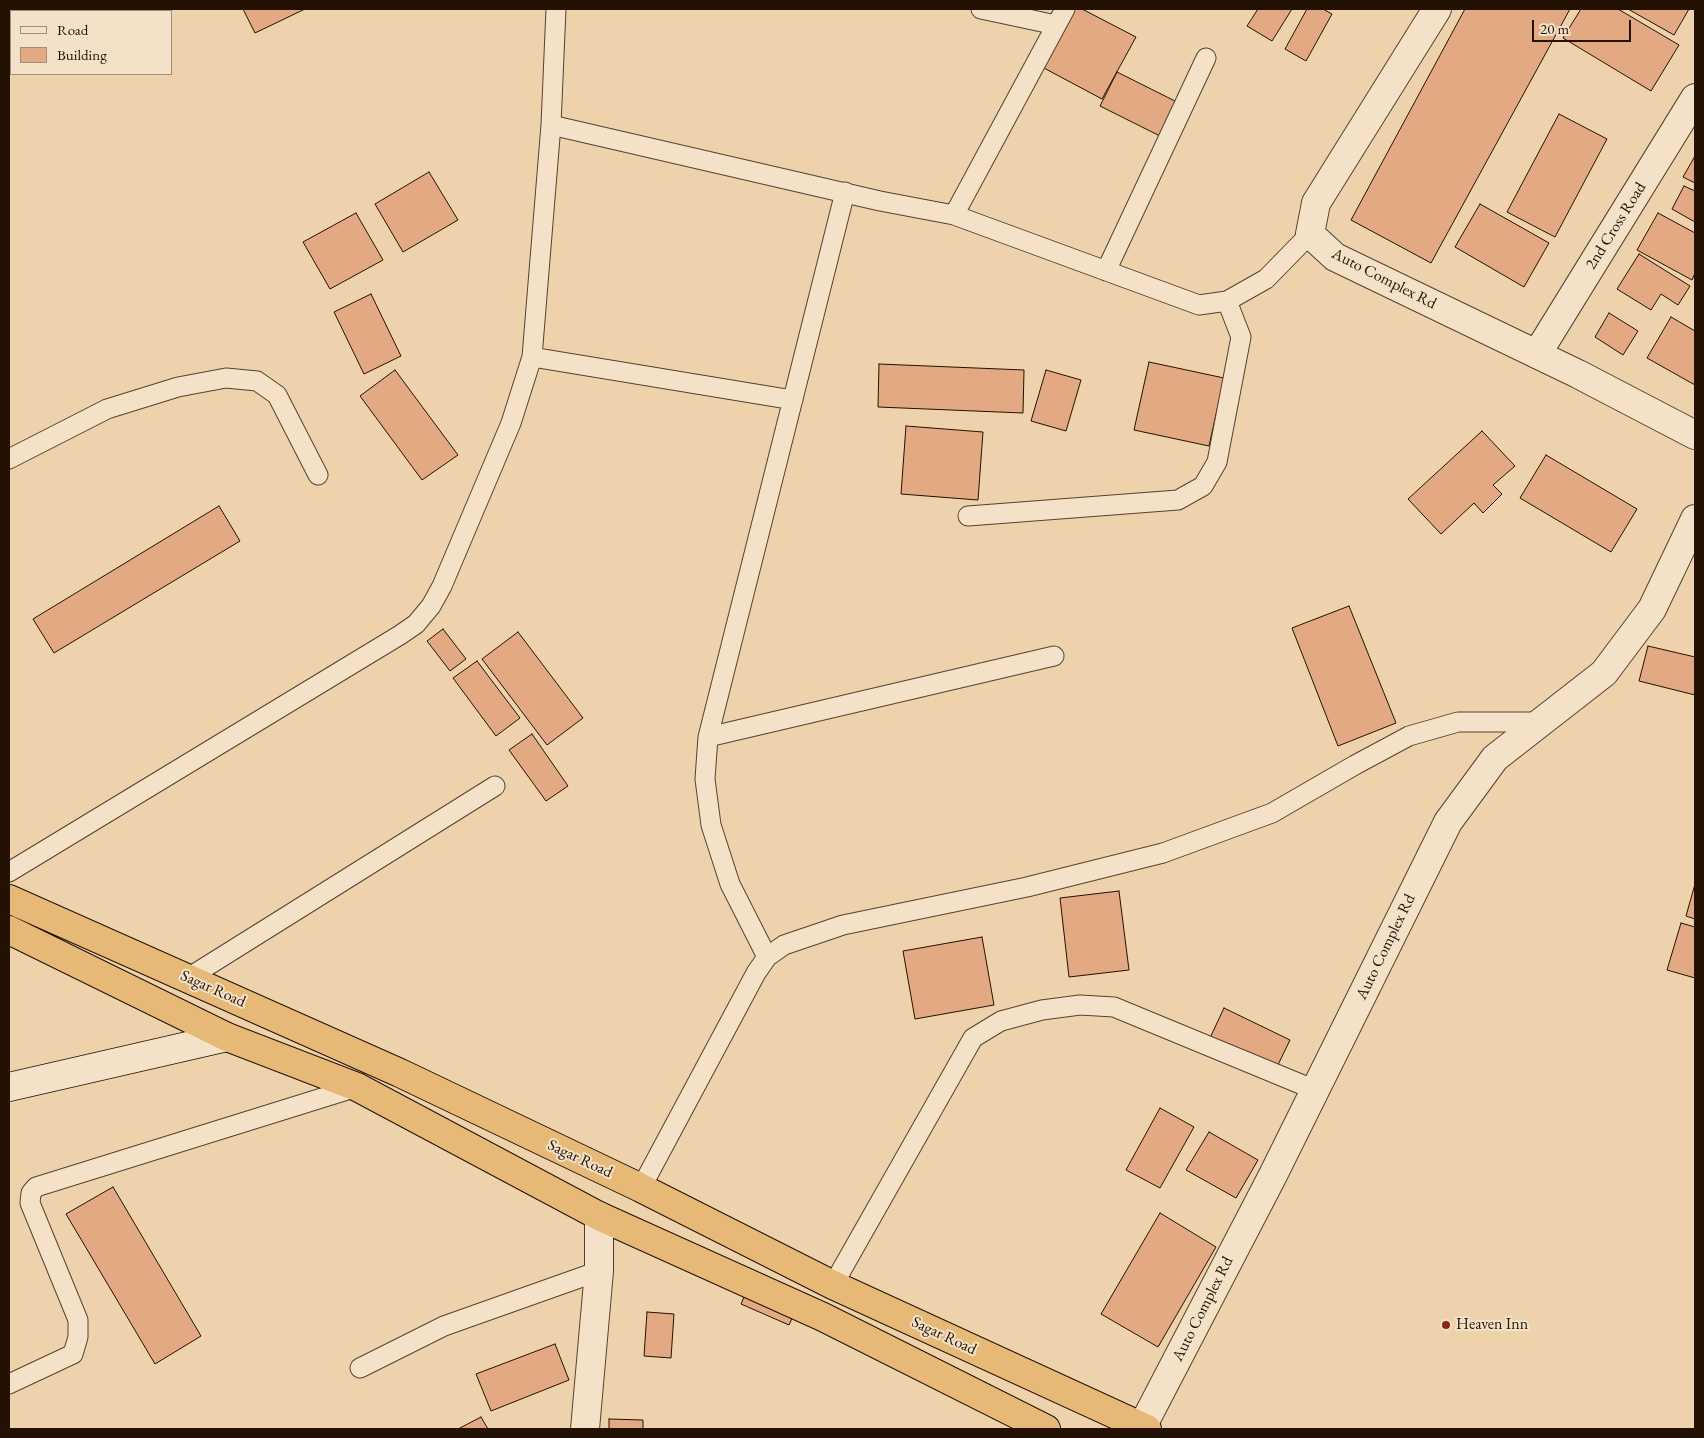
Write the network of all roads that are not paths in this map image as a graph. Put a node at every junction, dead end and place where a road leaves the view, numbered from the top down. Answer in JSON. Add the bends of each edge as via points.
{"nodes":[{"id":1,"x":556,"y":9,"type":"edge"},
{"id":2,"x":980,"y":9,"type":"edge"},
{"id":3,"x":1065,"y":9,"type":"edge"},
{"id":4,"x":1434,"y":10,"type":"edge"},
{"id":5,"x":1056,"y":25,"type":"junction"},
{"id":6,"x":1206,"y":58,"type":"dead end"},
{"id":7,"x":1695,"y":98,"type":"edge"},
{"id":8,"x":551,"y":125,"type":"junction"},
{"id":9,"x":845,"y":192,"type":"junction"},
{"id":10,"x":954,"y":215,"type":"junction"},
{"id":11,"x":1310,"y":234,"type":"junction"},
{"id":12,"x":1106,"y":271,"type":"junction"},
{"id":13,"x":1227,"y":301,"type":"junction"},
{"id":14,"x":1537,"y":354,"type":"junction"},
{"id":15,"x":532,"y":357,"type":"junction"},
{"id":16,"x":793,"y":400,"type":"junction"},
{"id":17,"x":1695,"y":435,"type":"edge"},
{"id":18,"x":9,"y":459,"type":"edge"},
{"id":19,"x":318,"y":475,"type":"dead end"},
{"id":20,"x":968,"y":516,"type":"dead end"},
{"id":21,"x":1693,"y":530,"type":"edge"},
{"id":22,"x":1054,"y":656,"type":"dead end"},
{"id":23,"x":1540,"y":722,"type":"junction"},
{"id":24,"x":708,"y":737,"type":"junction"},
{"id":25,"x":494,"y":786,"type":"dead end"},
{"id":26,"x":9,"y":872,"type":"edge"},
{"id":27,"x":9,"y":899,"type":"edge"},
{"id":28,"x":9,"y":930,"type":"edge"},
{"id":29,"x":767,"y":957,"type":"junction"},
{"id":30,"x":188,"y":978,"type":"junction"},
{"id":31,"x":227,"y":1037,"type":"junction"},
{"id":32,"x":9,"y":1087,"type":"edge"},
{"id":33,"x":357,"y":1087,"type":"junction"},
{"id":34,"x":1314,"y":1090,"type":"junction"},
{"id":35,"x":641,"y":1188,"type":"junction"},
{"id":36,"x":599,"y":1216,"type":"junction"},
{"id":37,"x":599,"y":1271,"type":"junction"},
{"id":38,"x":833,"y":1285,"type":"junction"},
{"id":39,"x":360,"y":1368,"type":"dead end"},
{"id":40,"x":9,"y":1384,"type":"edge"},
{"id":41,"x":1145,"y":1428,"type":"edge"},
{"id":42,"x":585,"y":1429,"type":"edge"},
{"id":43,"x":1046,"y":1429,"type":"edge"}],
"edges":[{"from":1,"to":8,"type":"lane"},
{"from":2,"to":5,"type":"lane"},
{"from":3,"to":5,"type":"lane"},
{"from":4,"to":11,"type":"street","via":[[1316,203]]},
{"from":5,"to":10,"type":"lane"},
{"from":6,"to":12,"type":"lane"},
{"from":7,"to":14,"type":"street","name":"2nd Cross Road"},
{"from":8,"to":9,"type":"lane"},
{"from":8,"to":15,"type":"lane"},
{"from":9,"to":10,"type":"lane"},
{"from":9,"to":16,"type":"lane"},
{"from":10,"to":12,"type":"lane"},
{"from":11,"to":13,"type":"lane","via":[[1266,279]]},
{"from":11,"to":14,"type":"street","name":"Auto Complex Rd","via":[[1335,257]]},
{"from":12,"to":13,"type":"lane","via":[[1199,306]]},
{"from":13,"to":20,"type":"lane","via":[[1242,337],[1218,462],[1203,486],[1178,500]]},
{"from":14,"to":17,"type":"street","name":"Auto Complex Rd"},
{"from":15,"to":16,"type":"lane"},
{"from":15,"to":26,"type":"lane","via":[[510,424],[442,586],[416,624]]},
{"from":16,"to":24,"type":"lane"},
{"from":18,"to":19,"type":"lane","via":[[107,409],[178,387],[226,378],[257,381],[277,395]]},
{"from":21,"to":23,"type":"street","name":"Auto Complex Rd","via":[[1652,609],[1604,672]]},
{"from":22,"to":24,"type":"lane"},
{"from":23,"to":29,"type":"lane","via":[[1458,722],[1409,736],[1272,814],[1163,853],[1027,887],[844,926],[784,945]]},
{"from":23,"to":34,"type":"street","name":"Auto Complex Rd","via":[[1495,758],[1448,822]]},
{"from":24,"to":29,"type":"lane","via":[[705,778],[711,825],[730,884]]},
{"from":25,"to":30,"type":"lane"},
{"from":27,"to":30,"type":"highway","name":"Sagar Road"},
{"from":28,"to":31,"type":"highway"},
{"from":29,"to":35,"type":"lane"},
{"from":30,"to":35,"type":"highway","name":"Sagar Road"},
{"from":31,"to":32,"type":"street"},
{"from":31,"to":33,"type":"highway"},
{"from":33,"to":36,"type":"highway"},
{"from":33,"to":40,"type":"lane","via":[[36,1187],[31,1193],[30,1203],[78,1320],[78,1337],[72,1354]]},
{"from":34,"to":38,"type":"lane","via":[[1114,1007],[1080,1005],[1042,1010],[1001,1021],[973,1038]]},
{"from":34,"to":41,"type":"street","name":"Auto Complex Rd"},
{"from":35,"to":38,"type":"highway","name":"Sagar Road"},
{"from":36,"to":37,"type":"street"},
{"from":36,"to":43,"type":"highway","via":[[823,1316]]},
{"from":37,"to":39,"type":"lane","via":[[444,1326]]},
{"from":37,"to":42,"type":"street"},
{"from":38,"to":41,"type":"highway","name":"Sagar Road"}]}
